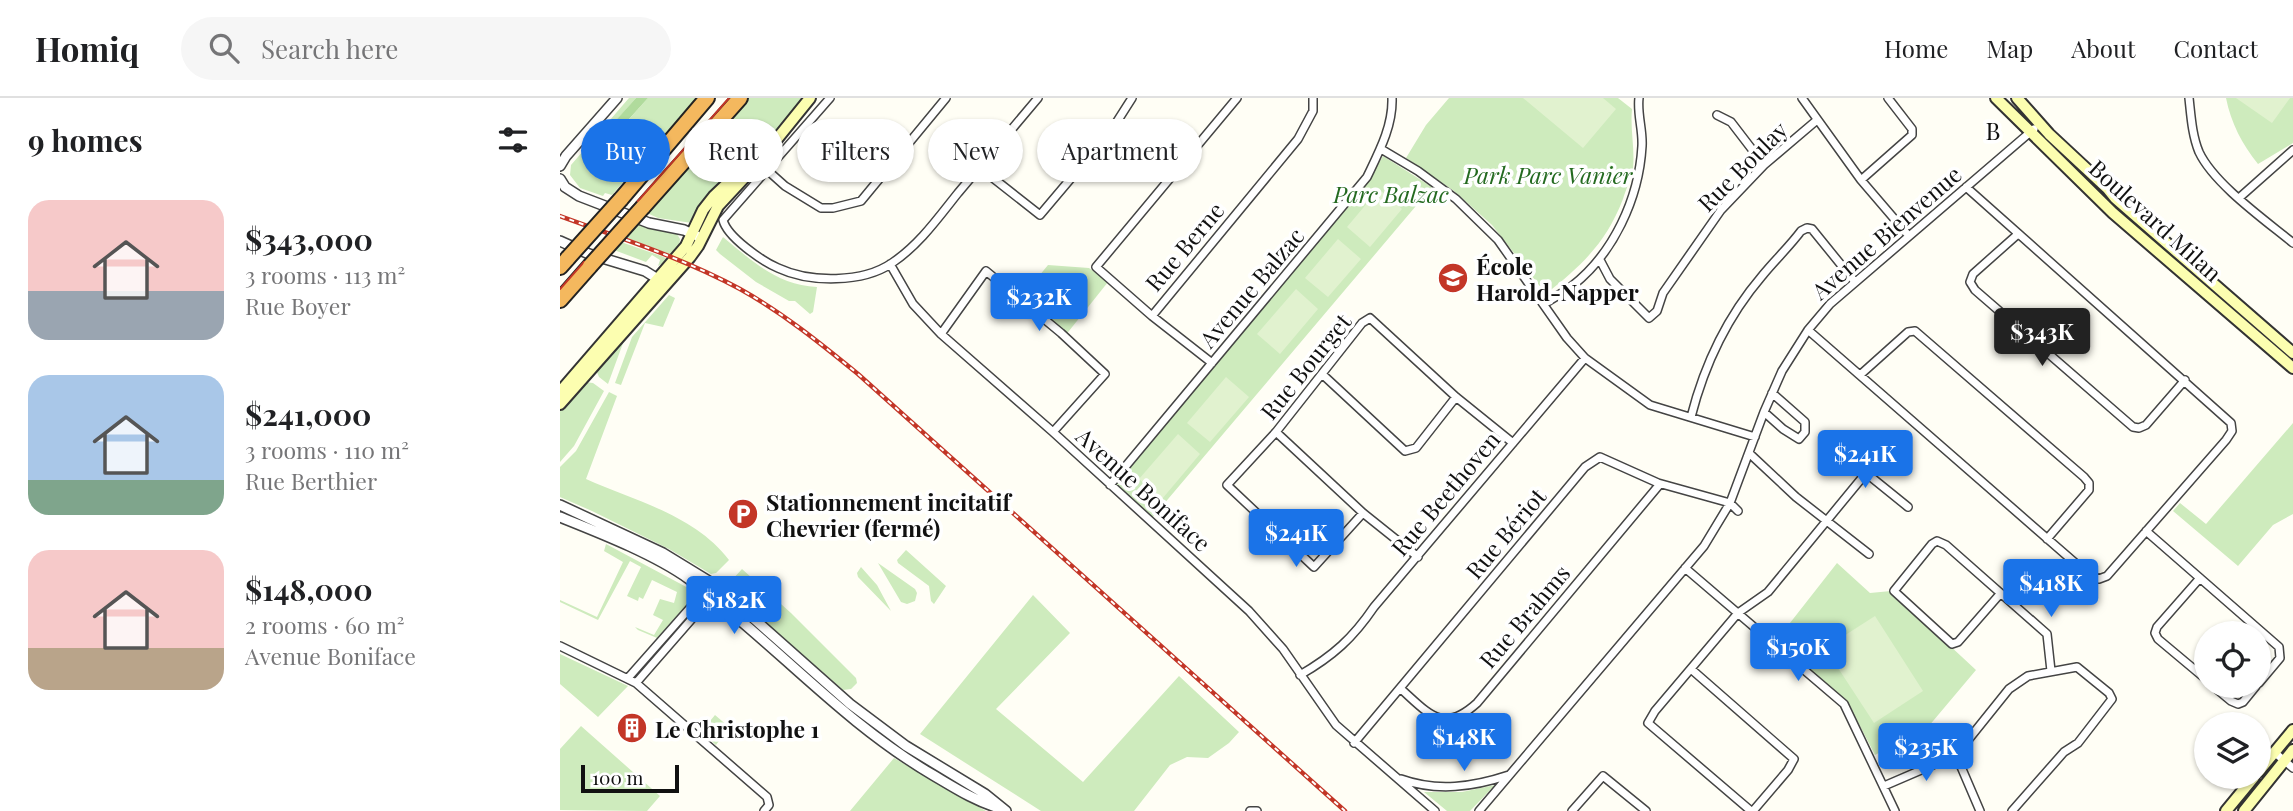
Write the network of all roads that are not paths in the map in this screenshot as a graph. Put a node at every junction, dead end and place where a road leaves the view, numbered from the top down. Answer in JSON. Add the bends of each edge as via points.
{"nodes":[{"id":1,"x":617,"y":98,"type":"edge"},
{"id":2,"x":707,"y":98,"type":"edge"},
{"id":3,"x":740,"y":98,"type":"edge"},
{"id":4,"x":810,"y":98,"type":"edge"},
{"id":5,"x":830,"y":98,"type":"edge"},
{"id":6,"x":946,"y":98,"type":"edge"},
{"id":7,"x":1038,"y":98,"type":"edge"},
{"id":8,"x":1132,"y":98,"type":"edge"},
{"id":9,"x":1237,"y":98,"type":"edge"},
{"id":10,"x":1313,"y":98,"type":"edge"},
{"id":11,"x":1392,"y":98,"type":"edge"},
{"id":12,"x":1639,"y":98,"type":"edge"},
{"id":13,"x":1802,"y":98,"type":"edge"},
{"id":14,"x":1888,"y":98,"type":"edge"},
{"id":15,"x":1996,"y":98,"type":"edge"},
{"id":16,"x":2017,"y":98,"type":"edge"},
{"id":17,"x":2189,"y":98,"type":"edge"},
{"id":18,"x":1717,"y":115,"type":"dead end"},
{"id":19,"x":1020,"y":119,"type":"edge"},
{"id":20,"x":1817,"y":120,"type":"junction"},
{"id":21,"x":2040,"y":124,"type":"junction"},
{"id":22,"x":2029,"y":133,"type":"junction"},
{"id":23,"x":1381,"y":149,"type":"junction"},
{"id":24,"x":783,"y":150,"type":"edge"},
{"id":25,"x":2293,"y":150,"type":"edge"},
{"id":26,"x":1764,"y":165,"type":"junction"},
{"id":27,"x":560,"y":166,"type":"edge"},
{"id":28,"x":560,"y":179,"type":"edge"},
{"id":29,"x":1861,"y":180,"type":"junction"},
{"id":30,"x":755,"y":182,"type":"edge"},
{"id":31,"x":781,"y":182,"type":"edge"},
{"id":32,"x":967,"y":182,"type":"edge"},
{"id":33,"x":998,"y":182,"type":"edge"},
{"id":34,"x":1966,"y":187,"type":"junction"},
{"id":35,"x":2239,"y":198,"type":"junction"},
{"id":36,"x":2018,"y":234,"type":"junction"},
{"id":37,"x":697,"y":236,"type":"junction"},
{"id":38,"x":1909,"y":236,"type":"junction"},
{"id":39,"x":560,"y":241,"type":"edge"},
{"id":40,"x":2292,"y":241,"type":"edge"},
{"id":41,"x":1600,"y":260,"type":"junction"},
{"id":42,"x":564,"y":262,"type":"edge"},
{"id":43,"x":890,"y":264,"type":"junction"},
{"id":44,"x":662,"y":281,"type":"junction"},
{"id":45,"x":1855,"y":282,"type":"junction"},
{"id":46,"x":560,"y":300,"type":"edge"},
{"id":47,"x":1544,"y":304,"type":"junction"},
{"id":48,"x":1152,"y":316,"type":"junction"},
{"id":49,"x":1808,"y":330,"type":"junction"},
{"id":50,"x":941,"y":334,"type":"junction"},
{"id":51,"x":2293,"y":353,"type":"edge"},
{"id":52,"x":1585,"y":358,"type":"junction"},
{"id":53,"x":1212,"y":363,"type":"junction"},
{"id":54,"x":2293,"y":368,"type":"edge"},
{"id":55,"x":1321,"y":374,"type":"junction"},
{"id":56,"x":1860,"y":375,"type":"junction"},
{"id":57,"x":2185,"y":380,"type":"junction"},
{"id":58,"x":560,"y":392,"type":"edge"},
{"id":59,"x":1772,"y":393,"type":"junction"},
{"id":60,"x":1456,"y":397,"type":"junction"},
{"id":61,"x":560,"y":404,"type":"edge"},
{"id":62,"x":1764,"y":412,"type":"junction"},
{"id":63,"x":1691,"y":417,"type":"junction"},
{"id":64,"x":1053,"y":432,"type":"junction"},
{"id":65,"x":1276,"y":432,"type":"junction"},
{"id":66,"x":1755,"y":437,"type":"junction"},
{"id":67,"x":1513,"y":443,"type":"junction"},
{"id":68,"x":1840,"y":452,"type":"dead end"},
{"id":69,"x":1749,"y":453,"type":"junction"},
{"id":70,"x":1866,"y":473,"type":"junction"},
{"id":71,"x":1660,"y":484,"type":"junction"},
{"id":72,"x":1110,"y":485,"type":"junction"},
{"id":73,"x":1730,"y":503,"type":"junction"},
{"id":74,"x":560,"y":505,"type":"edge"},
{"id":75,"x":1908,"y":507,"type":"dead end"},
{"id":76,"x":1738,"y":511,"type":"dead end"},
{"id":77,"x":1363,"y":513,"type":"junction"},
{"id":78,"x":560,"y":517,"type":"edge"},
{"id":79,"x":1827,"y":520,"type":"junction"},
{"id":80,"x":2146,"y":531,"type":"junction"},
{"id":81,"x":2047,"y":539,"type":"junction"},
{"id":82,"x":1869,"y":554,"type":"dead end"},
{"id":83,"x":1418,"y":557,"type":"junction"},
{"id":84,"x":1685,"y":568,"type":"junction"},
{"id":85,"x":2200,"y":578,"type":"junction"},
{"id":86,"x":717,"y":586,"type":"junction"},
{"id":87,"x":2000,"y":594,"type":"junction"},
{"id":88,"x":708,"y":595,"type":"junction"},
{"id":89,"x":1738,"y":613,"type":"junction"},
{"id":90,"x":2249,"y":621,"type":"edge"},
{"id":91,"x":2271,"y":640,"type":"edge"},
{"id":92,"x":560,"y":646,"type":"edge"},
{"id":93,"x":1691,"y":669,"type":"junction"},
{"id":94,"x":2194,"y":669,"type":"edge"},
{"id":95,"x":2271,"y":669,"type":"edge"},
{"id":96,"x":2051,"y":671,"type":"junction"},
{"id":97,"x":1300,"y":675,"type":"junction"},
{"id":98,"x":628,"y":678,"type":"junction"},
{"id":99,"x":636,"y":683,"type":"junction"},
{"id":100,"x":1401,"y":689,"type":"junction"},
{"id":101,"x":2227,"y":698,"type":"edge"},
{"id":102,"x":2247,"y":698,"type":"edge"},
{"id":103,"x":2293,"y":730,"type":"edge"},
{"id":104,"x":1354,"y":743,"type":"junction"},
{"id":105,"x":2293,"y":750,"type":"edge"},
{"id":106,"x":2274,"y":752,"type":"junction"},
{"id":107,"x":1956,"y":755,"type":"junction"},
{"id":108,"x":2271,"y":756,"type":"edge"},
{"id":109,"x":2289,"y":764,"type":"edge"},
{"id":110,"x":1510,"y":775,"type":"junction"},
{"id":111,"x":1396,"y":778,"type":"junction"},
{"id":112,"x":1884,"y":786,"type":"junction"},
{"id":113,"x":2244,"y":789,"type":"edge"},
{"id":114,"x":1003,"y":809,"type":"edge"},
{"id":115,"x":764,"y":811,"type":"edge"},
{"id":116,"x":1250,"y":811,"type":"edge"},
{"id":117,"x":1257,"y":811,"type":"edge"},
{"id":118,"x":1435,"y":811,"type":"edge"},
{"id":119,"x":1479,"y":811,"type":"edge"},
{"id":120,"x":1573,"y":811,"type":"edge"},
{"id":121,"x":1646,"y":811,"type":"edge"},
{"id":122,"x":1752,"y":811,"type":"edge"},
{"id":123,"x":1895,"y":811,"type":"edge"},
{"id":124,"x":1980,"y":811,"type":"edge"},
{"id":125,"x":2012,"y":811,"type":"edge"},
{"id":126,"x":2226,"y":811,"type":"edge"},
{"id":127,"x":2244,"y":811,"type":"edge"}],
"edges":[{"from":1,"to":27,"type":"street"},
{"from":2,"to":42,"type":"highway","bridge":true},
{"from":3,"to":46,"type":"highway","bridge":true},
{"from":4,"to":37,"type":"main road"},
{"from":5,"to":24,"type":"street"},
{"from":6,"to":31,"type":"street","via":[[861,201],[821,208]]},
{"from":7,"to":19,"type":"street"},
{"from":8,"to":33,"type":"street","via":[[1111,131],[1040,215]]},
{"from":9,"to":48,"type":"street","via":[[1096,267]]},
{"from":10,"to":48,"type":"street","name":"Rue Berne","via":[[1313,111],[1298,139]]},
{"from":11,"to":23,"type":"street","name":"Avenue Balzac"},
{"from":12,"to":41,"type":"street","via":[[1642,146],[1635,186]]},
{"from":13,"to":20,"type":"street"},
{"from":14,"to":29,"type":"street","via":[[1912,135]]},
{"from":15,"to":22,"type":"main road","name":"Boulevard Milan"},
{"from":16,"to":21,"type":"main road","name":"Boulevard Milan"},
{"from":17,"to":35,"type":"street","via":[[2199,152]]},
{"from":18,"to":26,"type":"street","via":[[1731,122]]},
{"from":20,"to":26,"type":"street","name":"Rue Boulay"},
{"from":20,"to":29,"type":"street"},
{"from":21,"to":22,"type":"street","name":"Avenue Bienvenue"},
{"from":21,"to":51,"type":"main road","name":"Boulevard Milan","via":[[2115,198]]},
{"from":22,"to":34,"type":"street","name":"Avenue Bienvenue"},
{"from":22,"to":54,"type":"main road","name":"Boulevard Milan","via":[[2113,213]]},
{"from":23,"to":47,"type":"street","via":[[1456,199],[1498,240]]},
{"from":23,"to":53,"type":"street","name":"Avenue Balzac","via":[[1367,177]]},
{"from":25,"to":35,"type":"street"},
{"from":26,"to":41,"type":"street","name":"Rue Boulay","via":[[1701,235],[1649,318],[1610,279]]},
{"from":28,"to":37,"type":"street","via":[[579,196]]},
{"from":29,"to":38,"type":"street"},
{"from":30,"to":43,"type":"street","via":[[723,219],[767,263],[817,279],[862,274]]},
{"from":32,"to":43,"type":"street","via":[[916,244]]},
{"from":34,"to":36,"type":"street"},
{"from":34,"to":38,"type":"street","name":"Avenue Bienvenue"},
{"from":35,"to":40,"type":"street"},
{"from":36,"to":57,"type":"street"},
{"from":36,"to":57,"type":"street","via":[[1970,279],[1973,289],[1995,309],[2133,427],[2146,425]]},
{"from":37,"to":44,"type":"main road","via":[[694,252]]},
{"from":38,"to":45,"type":"street","name":"Avenue Bienvenue"},
{"from":39,"to":44,"type":"street"},
{"from":41,"to":47,"type":"street"},
{"from":43,"to":50,"type":"street","name":"Avenue Boniface","via":[[913,304]]},
{"from":44,"to":58,"type":"main road"},
{"from":44,"to":61,"type":"main road"},
{"from":45,"to":49,"type":"street","name":"Avenue Bienvenue"},
{"from":45,"to":63,"type":"street","via":[[1812,229],[1801,231],[1761,276],[1716,346]]},
{"from":47,"to":52,"type":"street"},
{"from":48,"to":53,"type":"street"},
{"from":49,"to":56,"type":"street"},
{"from":49,"to":59,"type":"street","name":"Avenue Bienvenue"},
{"from":50,"to":64,"type":"street","name":"Avenue Boniface"},
{"from":50,"to":64,"type":"street","via":[[986,271],[1061,333],[1105,374]]},
{"from":52,"to":63,"type":"street","via":[[1650,405]]},
{"from":52,"to":67,"type":"street","name":"Rue Beethoven"},
{"from":53,"to":72,"type":"street","name":"Avenue Balzac"},
{"from":55,"to":60,"type":"street","via":[[1405,451],[1416,448]]},
{"from":55,"to":60,"type":"street","name":"Rue Bourget","via":[[1370,318]]},
{"from":55,"to":65,"type":"street","name":"Rue Bourget"},
{"from":56,"to":81,"type":"street"},
{"from":56,"to":81,"type":"street","via":[[1908,332],[1915,331],[2074,468],[2088,481],[2089,490]]},
{"from":57,"to":80,"type":"street","via":[[2226,416],[2232,431]]},
{"from":59,"to":62,"type":"street","name":"Avenue Bienvenue"},
{"from":59,"to":62,"type":"street","via":[[1805,422],[1805,432],[1799,439]]},
{"from":60,"to":67,"type":"street","name":"Rue Bourget"},
{"from":62,"to":66,"type":"street","name":"Avenue Bienvenue"},
{"from":63,"to":66,"type":"street"},
{"from":64,"to":72,"type":"street","name":"Avenue Boniface"},
{"from":65,"to":77,"type":"street"},
{"from":65,"to":77,"type":"street","name":"Rue Bourget","via":[[1227,485],[1314,567]]},
{"from":66,"to":69,"type":"street","name":"Avenue Bienvenue"},
{"from":67,"to":83,"type":"street","name":"Rue Beethoven"},
{"from":68,"to":70,"type":"street"},
{"from":69,"to":73,"type":"street","name":"Avenue Bienvenue"},
{"from":69,"to":79,"type":"street"},
{"from":70,"to":75,"type":"street"},
{"from":70,"to":79,"type":"street"},
{"from":71,"to":73,"type":"street","name":"Rue Bériot"},
{"from":71,"to":100,"type":"street","name":"Rue Bériot","via":[[1600,457],[1585,467]]},
{"from":71,"to":100,"type":"street","name":"Rue Brahms","via":[[1462,717],[1439,719]]},
{"from":72,"to":97,"type":"street","name":"Avenue Boniface","via":[[1249,611]]},
{"from":73,"to":76,"type":"street"},
{"from":73,"to":84,"type":"street","name":"Avenue Bienvenue"},
{"from":74,"to":86,"type":"street","via":[[663,553]]},
{"from":77,"to":83,"type":"street"},
{"from":78,"to":88,"type":"street","via":[[652,558]]},
{"from":79,"to":82,"type":"street"},
{"from":79,"to":89,"type":"street","via":[[1768,593]]},
{"from":80,"to":81,"type":"street","via":[[2109,574],[2099,579]]},
{"from":80,"to":85,"type":"street"},
{"from":83,"to":97,"type":"street","name":"Rue Beethoven","via":[[1356,633]]},
{"from":84,"to":89,"type":"street"},
{"from":84,"to":110,"type":"street","name":"Avenue Bienvenue"},
{"from":85,"to":90,"type":"street"},
{"from":85,"to":94,"type":"street","via":[[2155,633]]},
{"from":86,"to":88,"type":"street"},
{"from":86,"to":114,"type":"street","via":[[850,704]]},
{"from":87,"to":87,"type":"street","via":[[1937,541],[1894,591],[1952,644]]},
{"from":87,"to":96,"type":"street","via":[[2047,634]]},
{"from":88,"to":98,"type":"street","via":[[696,600]]},
{"from":88,"to":99,"type":"street","via":[[705,605]]},
{"from":88,"to":114,"type":"street","via":[[843,712],[908,761],[979,803]]},
{"from":89,"to":93,"type":"street"},
{"from":89,"to":112,"type":"street","via":[[1844,704]]},
{"from":91,"to":95,"type":"street","via":[[2279,647],[2280,658]]},
{"from":92,"to":98,"type":"street"},
{"from":93,"to":122,"type":"street","via":[[1794,759]]},
{"from":93,"to":122,"type":"street","via":[[1648,723]]},
{"from":96,"to":107,"type":"street","via":[[2028,676],[2009,690]]},
{"from":96,"to":125,"type":"street","via":[[2077,667],[2112,699],[2078,743],[2064,752]]},
{"from":97,"to":104,"type":"street","name":"Avenue Boniface"},
{"from":98,"to":99,"type":"street"},
{"from":99,"to":115,"type":"street","via":[[767,797],[769,805]]},
{"from":100,"to":104,"type":"street","name":"Rue Bériot"},
{"from":101,"to":102,"type":"street","via":[[2238,704]]},
{"from":103,"to":106,"type":"main road"},
{"from":104,"to":111,"type":"street","name":"Avenue Boniface"},
{"from":105,"to":109,"type":"main road"},
{"from":106,"to":108,"type":"main road"},
{"from":106,"to":109,"type":"street"},
{"from":107,"to":112,"type":"street"},
{"from":107,"to":124,"type":"street"},
{"from":109,"to":127,"type":"main road"},
{"from":110,"to":111,"type":"street","name":"Avenue Boniface","via":[[1442,788]]},
{"from":110,"to":119,"type":"street","name":"Avenue Bienvenue"},
{"from":111,"to":118,"type":"street","name":"Avenue Boniface"},
{"from":112,"to":123,"type":"street"},
{"from":113,"to":126,"type":"main road"},
{"from":116,"to":117,"type":"street"},
{"from":120,"to":121,"type":"street","via":[[1603,776]]}]}
